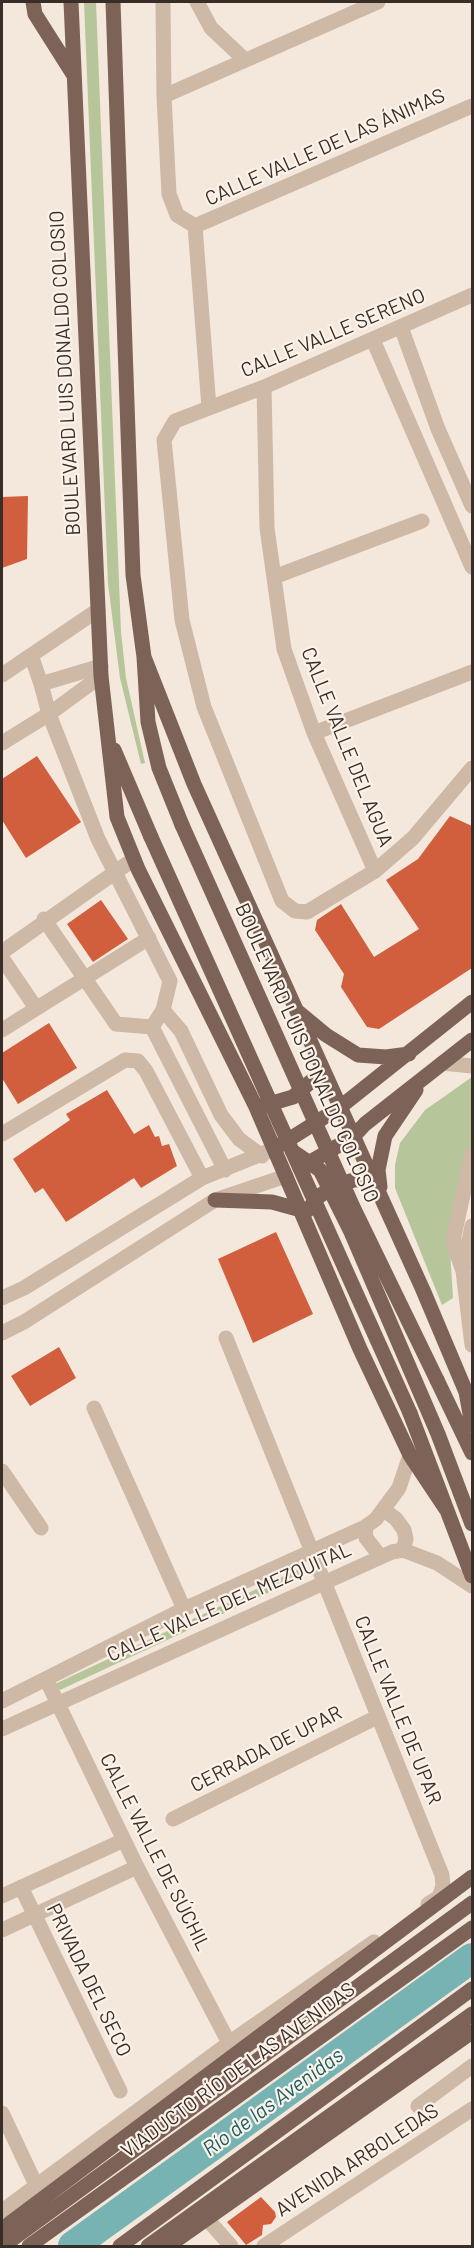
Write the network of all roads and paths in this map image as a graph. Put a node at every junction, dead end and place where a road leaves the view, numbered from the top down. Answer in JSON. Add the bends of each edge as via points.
{"nodes":[{"id":1,"x":33,"y":2,"type":"edge"},
{"id":2,"x":71,"y":2,"type":"edge"},
{"id":3,"x":113,"y":2,"type":"edge"},
{"id":4,"x":163,"y":2,"type":"edge"},
{"id":5,"x":197,"y":2,"type":"edge"},
{"id":6,"x":378,"y":2,"type":"edge"},
{"id":7,"x":245,"y":60,"type":"junction"},
{"id":8,"x":74,"y":76,"type":"junction"},
{"id":9,"x":164,"y":96,"type":"junction"},
{"id":10,"x":472,"y":106,"type":"edge"},
{"id":11,"x":195,"y":226,"type":"junction"},
{"id":12,"x":472,"y":295,"type":"edge"},
{"id":13,"x":401,"y":327,"type":"junction"},
{"id":14,"x":373,"y":340,"type":"junction"},
{"id":15,"x":264,"y":387,"type":"junction"},
{"id":16,"x":209,"y":408,"type":"junction"},
{"id":17,"x":472,"y":506,"type":"edge"},
{"id":18,"x":422,"y":521,"type":"dead end"},
{"id":19,"x":472,"y":567,"type":"edge"},
{"id":20,"x":274,"y":577,"type":"junction"},
{"id":21,"x":98,"y":610,"type":"junction"},
{"id":22,"x":31,"y":655,"type":"junction"},
{"id":23,"x":144,"y":657,"type":"junction"},
{"id":24,"x":101,"y":671,"type":"junction"},
{"id":25,"x":472,"y":672,"type":"edge"},
{"id":26,"x":2,"y":675,"type":"edge"},
{"id":27,"x":41,"y":684,"type":"junction"},
{"id":28,"x":49,"y":714,"type":"junction"},
{"id":29,"x":314,"y":733,"type":"junction"},
{"id":30,"x":110,"y":741,"type":"junction"},
{"id":31,"x":2,"y":744,"type":"edge"},
{"id":32,"x":472,"y":768,"type":"edge"},
{"id":33,"x":134,"y":859,"type":"junction"},
{"id":34,"x":115,"y":871,"type":"junction"},
{"id":35,"x":375,"y":871,"type":"junction"},
{"id":36,"x":44,"y":919,"type":"junction"},
{"id":37,"x":149,"y":938,"type":"junction"},
{"id":38,"x":2,"y":952,"type":"edge"},
{"id":39,"x":2,"y":958,"type":"edge"},
{"id":40,"x":86,"y":977,"type":"junction"},
{"id":41,"x":472,"y":1002,"type":"edge"},
{"id":42,"x":292,"y":1006,"type":"junction"},
{"id":43,"x":36,"y":1008,"type":"junction"},
{"id":44,"x":163,"y":1010,"type":"junction"},
{"id":45,"x":152,"y":1027,"type":"junction"},
{"id":46,"x":2,"y":1030,"type":"edge"},
{"id":47,"x":472,"y":1040,"type":"edge"},
{"id":48,"x":409,"y":1054,"type":"junction"},
{"id":49,"x":442,"y":1063,"type":"junction"},
{"id":50,"x":472,"y":1066,"type":"edge"},
{"id":51,"x":322,"y":1072,"type":"junction"},
{"id":52,"x":425,"y":1077,"type":"junction"},
{"id":53,"x":256,"y":1107,"type":"junction"},
{"id":54,"x":339,"y":1108,"type":"junction"},
{"id":55,"x":2,"y":1134,"type":"edge"},
{"id":56,"x":353,"y":1137,"type":"junction"},
{"id":57,"x":292,"y":1151,"type":"junction"},
{"id":58,"x":268,"y":1153,"type":"junction"},
{"id":59,"x":471,"y":1164,"type":"edge"},
{"id":60,"x":225,"y":1170,"type":"junction"},
{"id":61,"x":286,"y":1176,"type":"junction"},
{"id":62,"x":202,"y":1178,"type":"junction"},
{"id":63,"x":372,"y":1179,"type":"junction"},
{"id":64,"x":382,"y":1199,"type":"junction"},
{"id":65,"x":216,"y":1200,"type":"junction"},
{"id":66,"x":302,"y":1213,"type":"junction"},
{"id":67,"x":465,"y":1217,"type":"edge"},
{"id":68,"x":472,"y":1226,"type":"edge"},
{"id":69,"x":463,"y":1271,"type":"junction"},
{"id":70,"x":2,"y":1298,"type":"edge"},
{"id":71,"x":2,"y":1333,"type":"edge"},
{"id":72,"x":226,"y":1338,"type":"dead end"},
{"id":73,"x":472,"y":1345,"type":"edge"},
{"id":74,"x":94,"y":1408,"type":"dead end"},
{"id":75,"x":472,"y":1425,"type":"edge"},
{"id":76,"x":472,"y":1453,"type":"edge"},
{"id":77,"x":410,"y":1455,"type":"junction"},
{"id":78,"x":2,"y":1472,"type":"edge"},
{"id":79,"x":446,"y":1509,"type":"junction"},
{"id":80,"x":384,"y":1510,"type":"junction"},
{"id":81,"x":472,"y":1524,"type":"edge"},
{"id":82,"x":365,"y":1527,"type":"junction"},
{"id":83,"x":41,"y":1528,"type":"dead end"},
{"id":84,"x":313,"y":1550,"type":"junction"},
{"id":85,"x":403,"y":1550,"type":"junction"},
{"id":86,"x":380,"y":1556,"type":"junction"},
{"id":87,"x":472,"y":1576,"type":"edge"},
{"id":88,"x":324,"y":1581,"type":"junction"},
{"id":89,"x":472,"y":1586,"type":"edge"},
{"id":90,"x":184,"y":1609,"type":"junction"},
{"id":91,"x":46,"y":1679,"type":"junction"},
{"id":92,"x":2,"y":1701,"type":"edge"},
{"id":93,"x":57,"y":1703,"type":"junction"},
{"id":94,"x":377,"y":1717,"type":"junction"},
{"id":95,"x":2,"y":1729,"type":"edge"},
{"id":96,"x":174,"y":1819,"type":"dead end"},
{"id":97,"x":124,"y":1840,"type":"junction"},
{"id":98,"x":137,"y":1867,"type":"junction"},
{"id":99,"x":472,"y":1877,"type":"edge"},
{"id":100,"x":21,"y":1887,"type":"junction"},
{"id":101,"x":2,"y":1896,"type":"edge"},
{"id":102,"x":472,"y":1903,"type":"edge"},
{"id":103,"x":34,"y":1916,"type":"junction"},
{"id":104,"x":472,"y":1928,"type":"edge"},
{"id":105,"x":2,"y":1930,"type":"edge"},
{"id":106,"x":472,"y":1989,"type":"edge"},
{"id":107,"x":472,"y":2013,"type":"edge"},
{"id":108,"x":472,"y":2032,"type":"edge"},
{"id":109,"x":229,"y":2043,"type":"junction"},
{"id":110,"x":472,"y":2066,"type":"edge"},
{"id":111,"x":120,"y":2091,"type":"dead end"},
{"id":112,"x":418,"y":2106,"type":"dead end"},
{"id":113,"x":472,"y":2109,"type":"edge"},
{"id":114,"x":2,"y":2114,"type":"edge"},
{"id":115,"x":36,"y":2185,"type":"junction"},
{"id":116,"x":2,"y":2211,"type":"edge"},
{"id":117,"x":207,"y":2219,"type":"junction"},
{"id":118,"x":2,"y":2229,"type":"edge"},
{"id":119,"x":3,"y":2247,"type":"edge"},
{"id":120,"x":28,"y":2247,"type":"edge"},
{"id":121,"x":120,"y":2247,"type":"edge"},
{"id":122,"x":148,"y":2247,"type":"edge"},
{"id":123,"x":168,"y":2247,"type":"edge"},
{"id":124,"x":231,"y":2247,"type":"edge"},
{"id":125,"x":264,"y":2247,"type":"edge"}],
"edges":[{"from":1,"to":8,"type":"main road","via":[[35,14]]},
{"from":2,"to":8,"type":"main road","name":"BOULEVARD LUIS DONALDO COLOSIO"},
{"from":3,"to":23,"type":"main road","name":"BOULEVARD LUIS DONALDO COLOSIO","via":[[134,575]]},
{"from":4,"to":9,"type":"street"},
{"from":5,"to":7,"type":"street","via":[[211,28]]},
{"from":6,"to":7,"type":"street"},
{"from":7,"to":9,"type":"street"},
{"from":8,"to":21,"type":"main road","name":"BOULEVARD LUIS DONALDO COLOSIO"},
{"from":9,"to":11,"type":"street","via":[[169,194],[177,215]]},
{"from":10,"to":11,"type":"street","name":"CALLE VALLE DE LAS ÁNIMAS"},
{"from":11,"to":16,"type":"street"},
{"from":12,"to":13,"type":"street","name":"CALLE VALLE SERENO"},
{"from":13,"to":14,"type":"street","name":"CALLE VALLE SERENO"},
{"from":13,"to":17,"type":"street","via":[[438,429]]},
{"from":14,"to":15,"type":"street","name":"CALLE VALLE SERENO"},
{"from":14,"to":19,"type":"street"},
{"from":15,"to":16,"type":"street","name":"CALLE VALLE SERENO"},
{"from":15,"to":20,"type":"street","name":"CALLE VALLE DEL AGUA","via":[[267,528]]},
{"from":16,"to":35,"type":"street","name":"CALLE VALLE SERENO","via":[[175,421],[164,440],[182,620],[204,707],[282,901],[295,911],[307,912]]},
{"from":18,"to":20,"type":"street"},
{"from":20,"to":29,"type":"street","name":"CALLE VALLE DEL AGUA","via":[[284,649]]},
{"from":21,"to":22,"type":"street"},
{"from":21,"to":24,"type":"main road","name":"BOULEVARD LUIS DONALDO COLOSIO"},
{"from":22,"to":26,"type":"street"},
{"from":22,"to":27,"type":"street"},
{"from":23,"to":42,"type":"main road","name":"BOULEVARD LUIS DONALDO COLOSIO","via":[[194,784]]},
{"from":23,"to":76,"type":"main road","name":"BOULEVARD LUIS DONALDO COLOSIO","bridge":true,"via":[[148,722],[159,768],[182,825],[353,1208]]},
{"from":24,"to":27,"type":"street"},
{"from":24,"to":28,"type":"street"},
{"from":24,"to":30,"type":"main road","name":"BOULEVARD LUIS DONALDO COLOSIO"},
{"from":25,"to":29,"type":"street"},
{"from":27,"to":28,"type":"street"},
{"from":28,"to":31,"type":"street"},
{"from":28,"to":34,"type":"street","via":[[98,839]]},
{"from":29,"to":35,"type":"street","name":"CALLE VALLE DEL AGUA"},
{"from":30,"to":33,"type":"main road","name":"BOULEVARD LUIS DONALDO COLOSIO","via":[[117,817]]},
{"from":30,"to":57,"type":"main road","name":"BOULEVARD LUIS DONALDO COLOSIO","bridge":true},
{"from":32,"to":35,"type":"street","via":[[413,838]]},
{"from":33,"to":34,"type":"street"},
{"from":33,"to":53,"type":"main road","name":"BOULEVARD LUIS DONALDO COLOSIO"},
{"from":34,"to":36,"type":"street"},
{"from":34,"to":37,"type":"street"},
{"from":36,"to":38,"type":"street"},
{"from":36,"to":40,"type":"street"},
{"from":37,"to":40,"type":"street"},
{"from":37,"to":44,"type":"street","via":[[170,981]]},
{"from":39,"to":43,"type":"street"},
{"from":40,"to":43,"type":"street"},
{"from":40,"to":45,"type":"street","via":[[116,1024]]},
{"from":41,"to":48,"type":"main road"},
{"from":42,"to":48,"type":"main road","via":[[326,1035],[358,1055]]},
{"from":42,"to":51,"type":"main road","name":"BOULEVARD LUIS DONALDO COLOSIO"},
{"from":43,"to":46,"type":"street"},
{"from":44,"to":45,"type":"street"},
{"from":44,"to":58,"type":"street","via":[[181,1031],[221,1116],[239,1139]]},
{"from":45,"to":60,"type":"street"},
{"from":47,"to":49,"type":"main road"},
{"from":48,"to":54,"type":"main road"},
{"from":49,"to":50,"type":"street"},
{"from":49,"to":52,"type":"main road"},
{"from":51,"to":53,"type":"main road","via":[[293,1097]]},
{"from":51,"to":54,"type":"main road","name":"BOULEVARD LUIS DONALDO COLOSIO"},
{"from":52,"to":56,"type":"main road"},
{"from":52,"to":64,"type":"main road","via":[[385,1136],[378,1170]]},
{"from":53,"to":58,"type":"main road","name":"BOULEVARD LUIS DONALDO COLOSIO"},
{"from":54,"to":56,"type":"main road","name":"BOULEVARD LUIS DONALDO COLOSIO"},
{"from":54,"to":58,"type":"main road"},
{"from":55,"to":62,"type":"street","via":[[125,1060],[138,1061]]},
{"from":56,"to":61,"type":"main road"},
{"from":56,"to":63,"type":"main road","name":"BOULEVARD LUIS DONALDO COLOSIO"},
{"from":57,"to":79,"type":"main road","name":"BOULEVARD LUIS DONALDO COLOSIO","bridge":true,"via":[[410,1413]]},
{"from":57,"to":81,"type":"main road","bridge":true,"via":[[320,1170],[351,1232],[434,1424]]},
{"from":58,"to":60,"type":"street"},
{"from":58,"to":61,"type":"main road","name":"BOULEVARD LUIS DONALDO COLOSIO"},
{"from":59,"to":67,"type":"street"},
{"from":60,"to":62,"type":"street"},
{"from":61,"to":65,"type":"street"},
{"from":61,"to":66,"type":"main road","name":"BOULEVARD LUIS DONALDO COLOSIO"},
{"from":62,"to":70,"type":"street"},
{"from":63,"to":64,"type":"main road","name":"BOULEVARD LUIS DONALDO COLOSIO"},
{"from":63,"to":66,"type":"main road","via":[[334,1186]]},
{"from":64,"to":75,"type":"main road","name":"BOULEVARD LUIS DONALDO COLOSIO","via":[[466,1392]]},
{"from":65,"to":66,"type":"main road","via":[[273,1202]]},
{"from":65,"to":71,"type":"street"},
{"from":66,"to":77,"type":"main road","name":"BOULEVARD LUIS DONALDO COLOSIO"},
{"from":67,"to":69,"type":"street","via":[[454,1246]]},
{"from":68,"to":69,"type":"street"},
{"from":69,"to":73,"type":"street"},
{"from":72,"to":84,"type":"street","name":"CALLE VALLE DE UPAR"},
{"from":74,"to":90,"type":"street"},
{"from":77,"to":79,"type":"main road","name":"BOULEVARD LUIS DONALDO COLOSIO"},
{"from":77,"to":80,"type":"street","name":"CALLE VALLE DEL MEZQUITAL","via":[[399,1488]]},
{"from":78,"to":83,"type":"street"},
{"from":79,"to":87,"type":"main road","name":"BOULEVARD LUIS DONALDO COLOSIO"},
{"from":80,"to":82,"type":"street","name":"CALLE VALLE DEL MEZQUITAL"},
{"from":80,"to":85,"type":"street","via":[[404,1530]]},
{"from":82,"to":84,"type":"street","name":"CALLE VALLE DEL MEZQUITAL"},
{"from":82,"to":86,"type":"street","via":[[366,1538]]},
{"from":84,"to":88,"type":"street","name":"CALLE VALLE DE UPAR"},
{"from":84,"to":90,"type":"street","name":"CALLE VALLE DEL MEZQUITAL"},
{"from":85,"to":86,"type":"street","name":"CALLE VALLE DEL MEZQUITAL"},
{"from":85,"to":89,"type":"street","via":[[437,1563]]},
{"from":86,"to":88,"type":"street","name":"CALLE VALLE DEL MEZQUITAL"},
{"from":88,"to":93,"type":"street","name":"CALLE VALLE DEL MEZQUITAL"},
{"from":88,"to":94,"type":"street","name":"CALLE VALLE DE UPAR"},
{"from":90,"to":91,"type":"street","name":"CALLE VALLE DEL MEZQUITAL"},
{"from":91,"to":92,"type":"street","name":"CALLE VALLE DEL MEZQUITAL"},
{"from":91,"to":93,"type":"street","name":"CALLE VALLE DE SÚCHIL"},
{"from":93,"to":95,"type":"street","name":"CALLE VALLE DEL MEZQUITAL"},
{"from":93,"to":97,"type":"street","name":"CALLE VALLE DE SÚCHIL"},
{"from":94,"to":96,"type":"street","name":"CERRADA DE UPAR"},
{"from":94,"to":109,"type":"street","name":"CALLE VALLE DE UPAR","via":[[442,1875],[439,1897]]},
{"from":97,"to":98,"type":"street","name":"CALLE VALLE DE SÚCHIL"},
{"from":97,"to":100,"type":"street"},
{"from":98,"to":103,"type":"street"},
{"from":98,"to":109,"type":"street","name":"CALLE VALLE DE SÚCHIL"},
{"from":99,"to":118,"type":"main road"},
{"from":100,"to":101,"type":"street"},
{"from":100,"to":103,"type":"street","name":"PRIVADA DEL SECO"},
{"from":102,"to":119,"type":"main road"},
{"from":103,"to":105,"type":"street"},
{"from":103,"to":111,"type":"street","name":"PRIVADA DEL SECO"},
{"from":104,"to":120,"type":"main road","name":"VIADUCTO RÍO DE LAS AVENIDAS"},
{"from":106,"to":121,"type":"main road"},
{"from":107,"to":122,"type":"main road"},
{"from":108,"to":117,"type":"main road"},
{"from":109,"to":115,"type":"street"},
{"from":110,"to":112,"type":"street"},
{"from":113,"to":125,"type":"street","name":"AVENIDA ARBOLEDAS"},
{"from":114,"to":115,"type":"street"},
{"from":115,"to":116,"type":"street"},
{"from":117,"to":123,"type":"main road"},
{"from":117,"to":124,"type":"street"}]}
